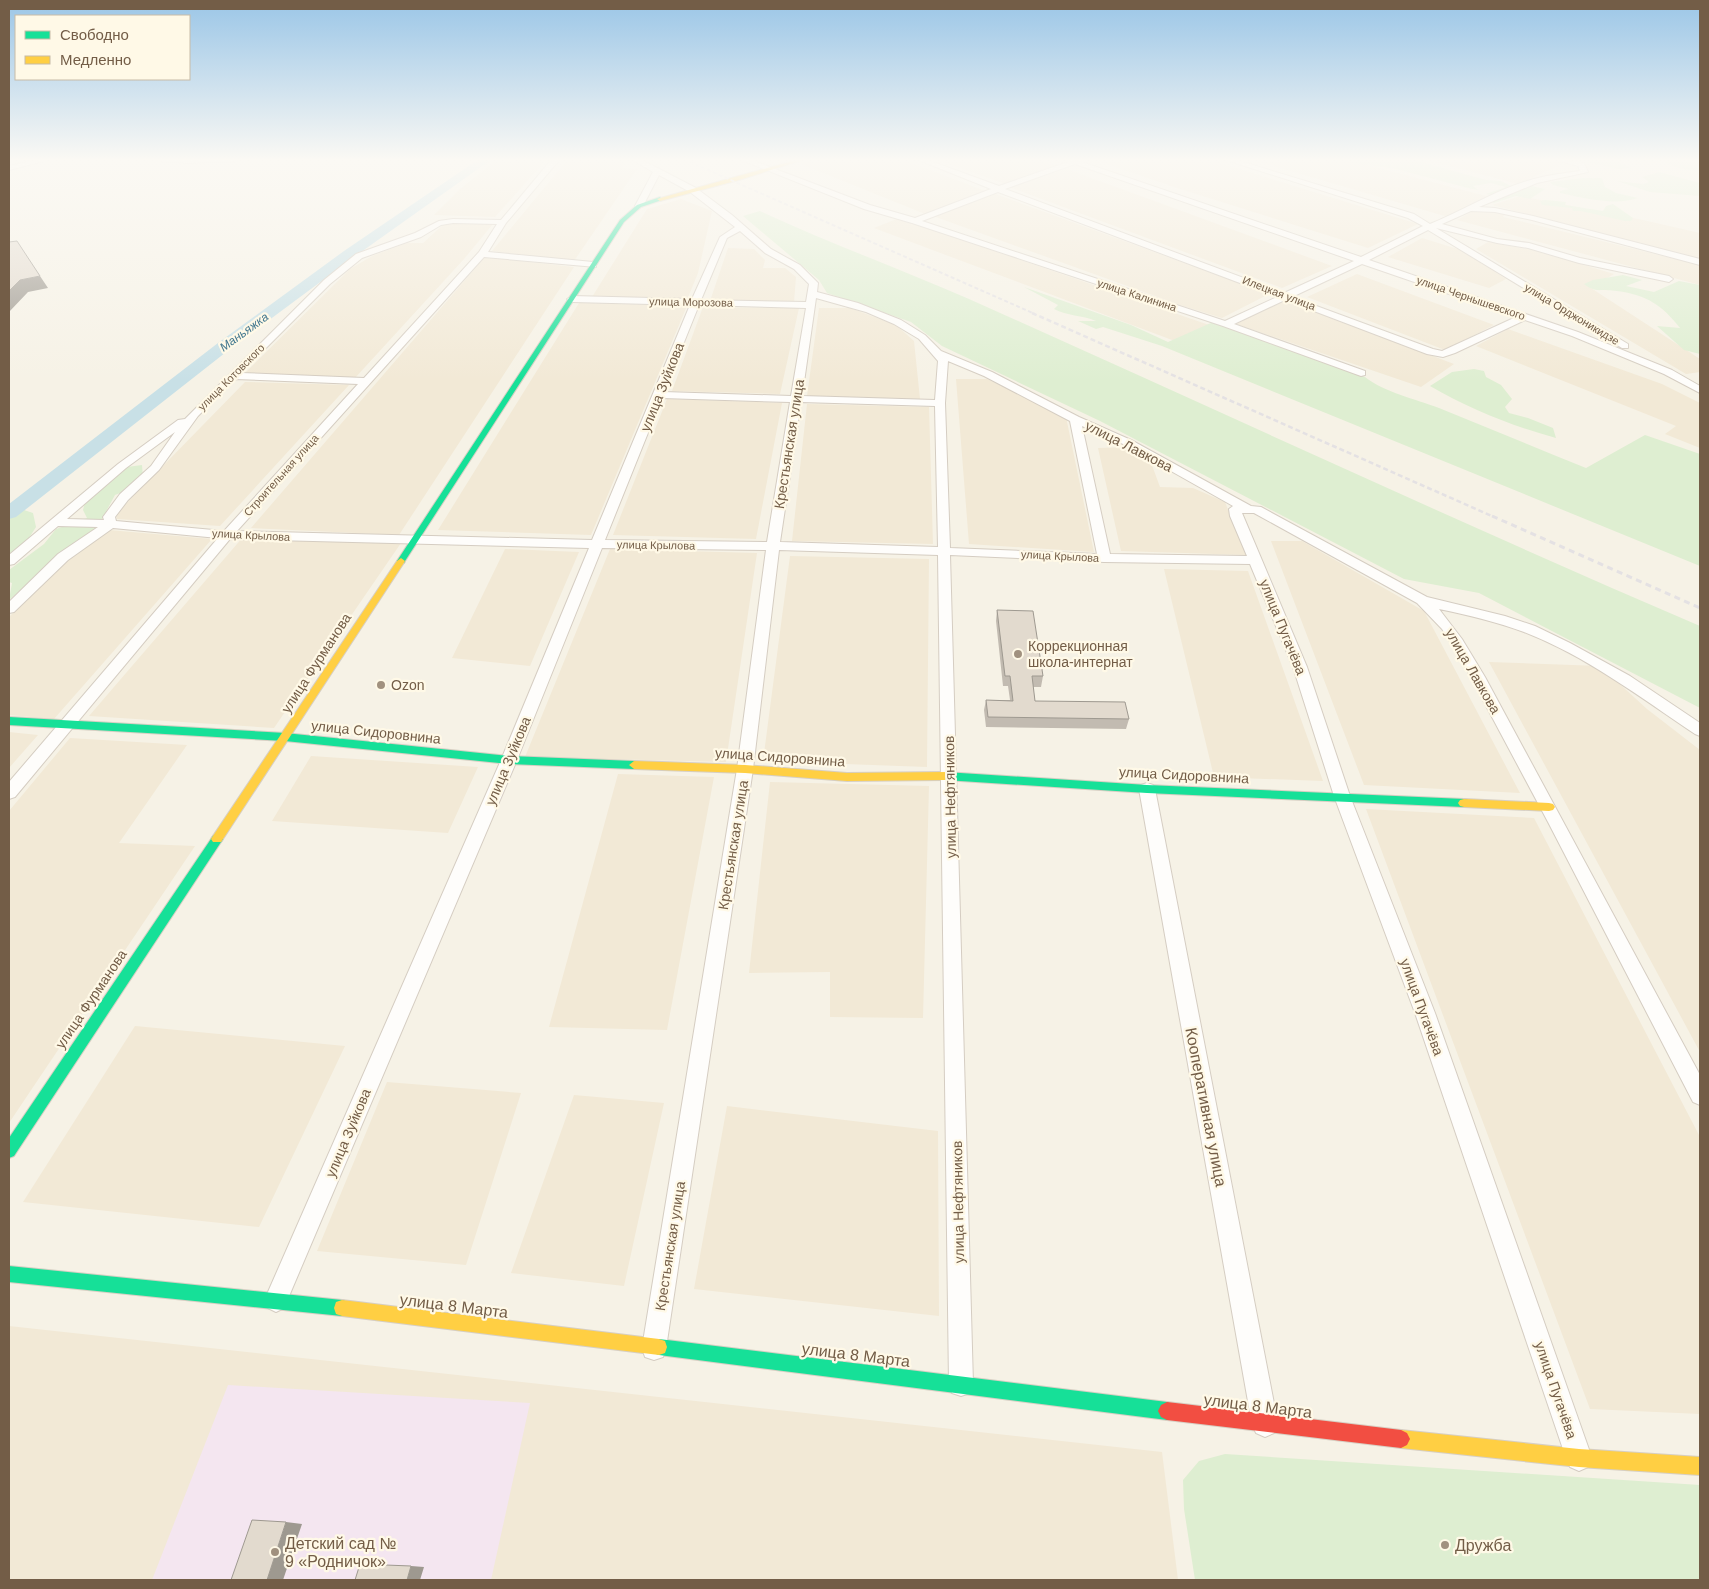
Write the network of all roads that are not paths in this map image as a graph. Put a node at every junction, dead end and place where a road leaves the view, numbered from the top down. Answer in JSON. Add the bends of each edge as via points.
{"nodes":[{"id":1,"x":421,"y":233,"type":"edge"},
{"id":2,"x":496,"y":233,"type":"edge"},
{"id":3,"x":614,"y":233,"type":"edge"},
{"id":4,"x":730,"y":233,"type":"edge"},
{"id":5,"x":747,"y":233,"type":"edge"},
{"id":6,"x":952,"y":233,"type":"edge"},
{"id":7,"x":1116,"y":233,"type":"edge"},
{"id":8,"x":1284,"y":233,"type":"edge"},
{"id":9,"x":1413,"y":233,"type":"edge"},
{"id":10,"x":1444,"y":233,"type":"edge"},
{"id":11,"x":1461,"y":233,"type":"edge"},
{"id":12,"x":1591,"y":233,"type":"edge"},
{"id":13,"x":482,"y":254,"type":"junction"},
{"id":14,"x":1361,"y":260,"type":"junction"},
{"id":15,"x":1700,"y":262,"type":"edge"},
{"id":16,"x":593,"y":265,"type":"junction"},
{"id":17,"x":1669,"y":279,"type":"dead end"},
{"id":18,"x":812,"y":294,"type":"junction"},
{"id":19,"x":1286,"y":296,"type":"junction"},
{"id":20,"x":572,"y":299,"type":"junction"},
{"id":21,"x":697,"y":303,"type":"junction"},
{"id":22,"x":1525,"y":316,"type":"junction"},
{"id":23,"x":1226,"y":324,"type":"junction"},
{"id":24,"x":934,"y":352,"type":"junction"},
{"id":25,"x":1668,"y":372,"type":"junction"},
{"id":26,"x":1361,"y":373,"type":"dead end"},
{"id":27,"x":232,"y":376,"type":"junction"},
{"id":28,"x":364,"y":381,"type":"junction"},
{"id":29,"x":1700,"y":390,"type":"edge"},
{"id":30,"x":659,"y":395,"type":"junction"},
{"id":31,"x":795,"y":399,"type":"junction"},
{"id":32,"x":940,"y":403,"type":"junction"},
{"id":33,"x":194,"y":414,"type":"junction"},
{"id":34,"x":1075,"y":419,"type":"junction"},
{"id":35,"x":1248,"y":509,"type":"junction"},
{"id":36,"x":56,"y":522,"type":"junction"},
{"id":37,"x":111,"y":524,"type":"junction"},
{"id":38,"x":227,"y":535,"type":"junction"},
{"id":39,"x":413,"y":540,"type":"junction"},
{"id":40,"x":597,"y":544,"type":"junction"},
{"id":41,"x":773,"y":547,"type":"junction"},
{"id":42,"x":943,"y":550,"type":"junction"},
{"id":43,"x":1104,"y":558,"type":"junction"},
{"id":44,"x":1256,"y":560,"type":"junction"},
{"id":45,"x":9,"y":561,"type":"edge"},
{"id":46,"x":1422,"y":600,"type":"junction"},
{"id":47,"x":9,"y":609,"type":"edge"},
{"id":48,"x":9,"y":721,"type":"edge"},
{"id":49,"x":66,"y":726,"type":"junction"},
{"id":50,"x":1700,"y":730,"type":"edge"},
{"id":51,"x":285,"y":737,"type":"junction"},
{"id":52,"x":509,"y":760,"type":"junction"},
{"id":53,"x":745,"y":769,"type":"junction"},
{"id":54,"x":950,"y":776,"type":"junction"},
{"id":55,"x":1147,"y":789,"type":"junction"},
{"id":56,"x":9,"y":793,"type":"edge"},
{"id":57,"x":1342,"y":796,"type":"junction"},
{"id":58,"x":1550,"y":807,"type":"junction"},
{"id":59,"x":1700,"y":1095,"type":"edge"},
{"id":60,"x":9,"y":1151,"type":"edge"},
{"id":61,"x":9,"y":1274,"type":"edge"},
{"id":62,"x":276,"y":1300,"type":"junction"},
{"id":63,"x":654,"y":1348,"type":"junction"},
{"id":64,"x":961,"y":1384,"type":"junction"},
{"id":65,"x":1265,"y":1424,"type":"junction"},
{"id":66,"x":1579,"y":1458,"type":"junction"},
{"id":67,"x":1700,"y":1466,"type":"edge"}],
"edges":[{"from":1,"to":27,"type":"street","name":"улица Котовского","via":[[359,256],[327,282]]},
{"from":2,"to":13,"type":"street","name":"Строительная улица"},
{"from":3,"to":16,"type":"street","name":"улица Фурманова"},
{"from":4,"to":21,"type":"street","name":"улица Зуйкова","via":[[724,237]]},
{"from":5,"to":18,"type":"street","via":[[768,251],[797,267]]},
{"from":6,"to":23,"type":"street","name":"улица Калинина"},
{"from":7,"to":19,"type":"street","name":"Илецкая улица"},
{"from":8,"to":14,"type":"street","name":"улица Чернышевского"},
{"from":9,"to":14,"type":"street"},
{"from":10,"to":25,"type":"street","name":"улица Орджоникидзе"},
{"from":11,"to":17,"type":"street"},
{"from":12,"to":15,"type":"street"},
{"from":13,"to":16,"type":"street"},
{"from":13,"to":28,"type":"street","name":"Строительная улица"},
{"from":14,"to":19,"type":"street"},
{"from":14,"to":22,"type":"street","name":"улица Чернышевского"},
{"from":16,"to":20,"type":"street","name":"улица Фурманова"},
{"from":18,"to":21,"type":"street","name":"улица Морозова"},
{"from":18,"to":24,"type":"street","name":"улица Нефтяников","via":[[836,299],[898,323],[924,338]]},
{"from":18,"to":31,"type":"street","name":"Крестьянская улица"},
{"from":19,"to":22,"type":"street","name":"Илецкая улица","via":[[1442,354]]},
{"from":19,"to":23,"type":"street"},
{"from":20,"to":21,"type":"street","name":"улица Морозова"},
{"from":20,"to":39,"type":"street","name":"улица Фурманова"},
{"from":21,"to":30,"type":"street","name":"улица Зуйкова"},
{"from":22,"to":25,"type":"street","name":"улица Чернышевского"},
{"from":23,"to":26,"type":"street","name":"улица Калинина"},
{"from":24,"to":32,"type":"street","name":"улица Нефтяников","via":[[943,360]]},
{"from":24,"to":34,"type":"street","name":"улица Лавкова","via":[[988,374]]},
{"from":25,"to":29,"type":"street","name":"улица Чернышевского"},
{"from":27,"to":28,"type":"street"},
{"from":27,"to":33,"type":"street","name":"улица Котовского"},
{"from":28,"to":38,"type":"street","name":"Строительная улица"},
{"from":30,"to":31,"type":"street"},
{"from":30,"to":40,"type":"street","name":"улица Зуйкова"},
{"from":31,"to":32,"type":"street"},
{"from":31,"to":41,"type":"street","name":"Крестьянская улица"},
{"from":32,"to":42,"type":"street","name":"улица Нефтяников"},
{"from":33,"to":36,"type":"street","via":[[122,466]]},
{"from":33,"to":37,"type":"street","name":"улица Котовского","via":[[155,468],[109,517]]},
{"from":34,"to":35,"type":"street","name":"улица Лавкова","via":[[1127,442]]},
{"from":34,"to":43,"type":"street"},
{"from":35,"to":44,"type":"street","name":"улица Пугачёва","via":[[1236,509],[1236,516]]},
{"from":35,"to":46,"type":"street","name":"улица Лавкова","via":[[1257,510]]},
{"from":36,"to":37,"type":"street","name":"улица Крылова"},
{"from":36,"to":45,"type":"street"},
{"from":37,"to":38,"type":"street","name":"улица Крылова"},
{"from":37,"to":47,"type":"street","via":[[63,557]]},
{"from":38,"to":39,"type":"street","name":"улица Крылова"},
{"from":38,"to":49,"type":"street","name":"Строительная улица"},
{"from":39,"to":40,"type":"street","name":"улица Крылова"},
{"from":39,"to":51,"type":"street","name":"улица Фурманова"},
{"from":40,"to":41,"type":"street","name":"улица Крылова"},
{"from":40,"to":52,"type":"street","name":"улица Зуйкова"},
{"from":41,"to":42,"type":"street","name":"улица Крылова"},
{"from":41,"to":53,"type":"street","name":"Крестьянская улица"},
{"from":42,"to":43,"type":"street","name":"улица Крылова"},
{"from":42,"to":54,"type":"street","name":"улица Нефтяников"},
{"from":43,"to":44,"type":"street","name":"улица Крылова"},
{"from":44,"to":57,"type":"street","name":"улица Пугачёва","via":[[1300,667]]},
{"from":46,"to":50,"type":"street","via":[[1491,616],[1544,635],[1598,662]]},
{"from":46,"to":58,"type":"street","name":"улица Лавкова","via":[[1446,624]]},
{"from":48,"to":49,"type":"street","name":"улица Сидоровнина"},
{"from":49,"to":51,"type":"street","name":"улица Сидоровнина"},
{"from":49,"to":56,"type":"street","name":"Строительная улица"},
{"from":51,"to":52,"type":"street","name":"улица Сидоровнина"},
{"from":51,"to":60,"type":"street","name":"улица Фурманова"},
{"from":52,"to":53,"type":"street","name":"улица Сидоровнина"},
{"from":52,"to":62,"type":"street","name":"улица Зуйкова"},
{"from":53,"to":54,"type":"street","name":"улица Сидоровнина","via":[[847,777]]},
{"from":53,"to":63,"type":"street","name":"Крестьянская улица"},
{"from":54,"to":55,"type":"street","name":"улица Сидоровнина"},
{"from":54,"to":64,"type":"street","name":"улица Нефтяников"},
{"from":55,"to":57,"type":"street","name":"улица Сидоровнина"},
{"from":55,"to":65,"type":"street","name":"Кооперативная улица"},
{"from":57,"to":58,"type":"street","name":"улица Сидоровнина"},
{"from":57,"to":66,"type":"street","name":"улица Пугачёва","via":[[1425,1013]]},
{"from":58,"to":59,"type":"street","name":"улица Лавкова"},
{"from":61,"to":62,"type":"street","name":"улица 8 Марта"},
{"from":62,"to":63,"type":"street","name":"улица 8 Марта"},
{"from":63,"to":64,"type":"street","name":"улица 8 Марта"},
{"from":64,"to":65,"type":"street","name":"улица 8 Марта"},
{"from":65,"to":66,"type":"street","name":"улица 8 Марта"},
{"from":66,"to":67,"type":"street","name":"улица 8 Марта"}]}
